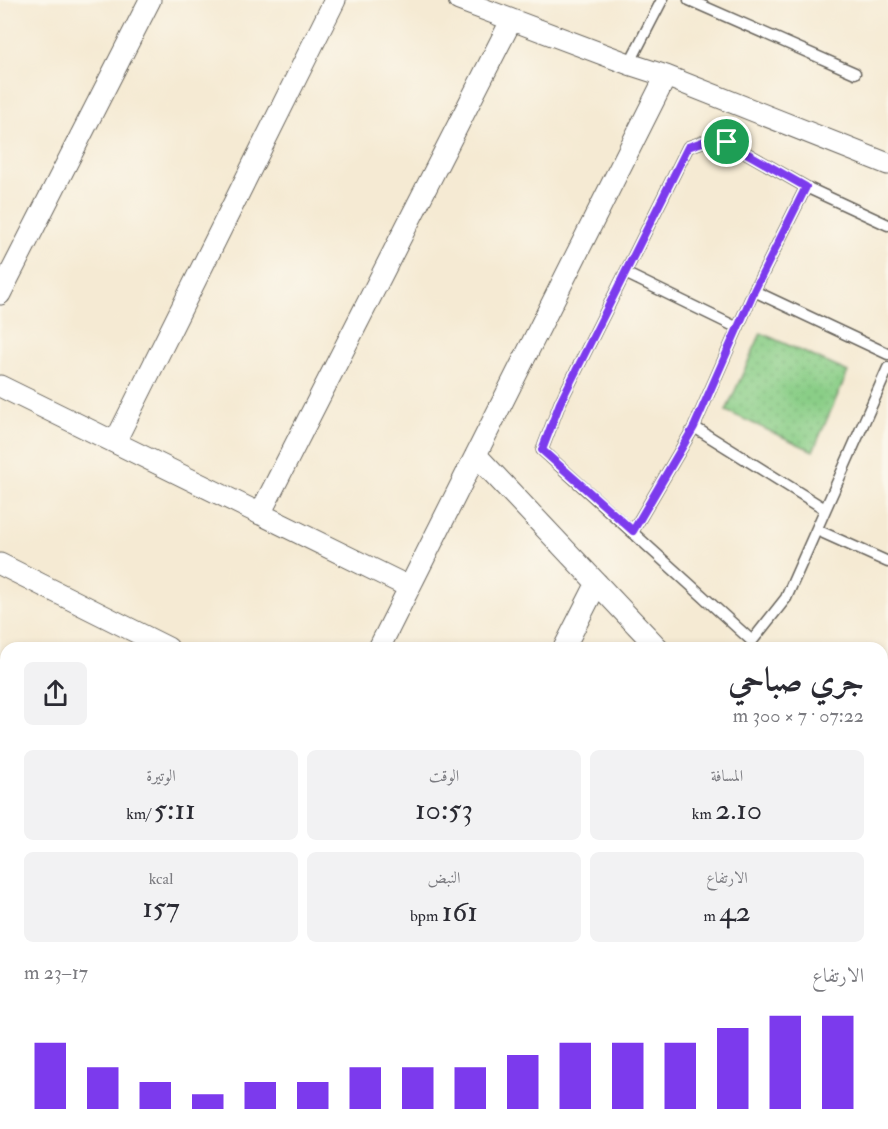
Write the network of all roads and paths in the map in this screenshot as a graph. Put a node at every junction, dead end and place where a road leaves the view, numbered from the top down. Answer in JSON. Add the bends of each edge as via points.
{"nodes":[{"id":1,"x":150,"y":0,"type":"edge"},
{"id":2,"x":335,"y":0,"type":"edge"},
{"id":3,"x":459,"y":0,"type":"edge"},
{"id":4,"x":662,"y":0,"type":"edge"},
{"id":5,"x":688,"y":0,"type":"edge"},
{"id":6,"x":511,"y":21,"type":"junction"},
{"id":7,"x":629,"y":64,"type":"junction"},
{"id":8,"x":855,"y":73,"type":"dead end"},
{"id":9,"x":666,"y":76,"type":"junction"},
{"id":10,"x":888,"y":164,"type":"edge"},
{"id":11,"x":806,"y":187,"type":"junction"},
{"id":12,"x":888,"y":225,"type":"edge"},
{"id":13,"x":625,"y":273,"type":"junction"},
{"id":14,"x":754,"y":291,"type":"junction"},
{"id":15,"x":0,"y":294,"type":"edge"},
{"id":16,"x":738,"y":328,"type":"junction"},
{"id":17,"x":888,"y":354,"type":"edge"},
{"id":18,"x":888,"y":368,"type":"edge"},
{"id":19,"x":885,"y":384,"type":"edge"},
{"id":20,"x":0,"y":386,"type":"edge"},
{"id":21,"x":694,"y":427,"type":"junction"},
{"id":22,"x":115,"y":442,"type":"junction"},
{"id":23,"x":476,"y":455,"type":"junction"},
{"id":24,"x":825,"y":509,"type":"junction"},
{"id":25,"x":260,"y":514,"type":"junction"},
{"id":26,"x":817,"y":530,"type":"junction"},
{"id":27,"x":633,"y":531,"type":"junction"},
{"id":28,"x":888,"y":562,"type":"edge"},
{"id":29,"x":0,"y":564,"type":"edge"},
{"id":30,"x":597,"y":583,"type":"junction"},
{"id":31,"x":409,"y":586,"type":"junction"},
{"id":32,"x":156,"y":642,"type":"edge"},
{"id":33,"x":382,"y":642,"type":"edge"},
{"id":34,"x":567,"y":642,"type":"edge"},
{"id":35,"x":652,"y":642,"type":"edge"},
{"id":36,"x":752,"y":642,"type":"edge"},
{"id":37,"x":757,"y":642,"type":"edge"}],
"edges":[{"from":1,"to":15,"type":"street"},
{"from":2,"to":22,"type":"street"},
{"from":3,"to":6,"type":"street"},
{"from":4,"to":7,"type":"lane"},
{"from":5,"to":8,"type":"lane"},
{"from":6,"to":7,"type":"street"},
{"from":6,"to":25,"type":"street"},
{"from":7,"to":9,"type":"street"},
{"from":9,"to":10,"type":"street"},
{"from":9,"to":23,"type":"street"},
{"from":11,"to":12,"type":"lane"},
{"from":11,"to":13,"type":"lane","via":[[727,142],[705,141],[688,147]]},
{"from":11,"to":14,"type":"lane"},
{"from":13,"to":16,"type":"lane"},
{"from":13,"to":27,"type":"lane","via":[[560,403],[542,450]]},
{"from":14,"to":16,"type":"lane"},
{"from":14,"to":17,"type":"lane"},
{"from":16,"to":21,"type":"lane"},
{"from":18,"to":19,"type":"lane"},
{"from":19,"to":24,"type":"lane"},
{"from":20,"to":22,"type":"street"},
{"from":21,"to":24,"type":"lane"},
{"from":21,"to":27,"type":"lane"},
{"from":22,"to":25,"type":"street"},
{"from":23,"to":30,"type":"street"},
{"from":23,"to":31,"type":"street"},
{"from":24,"to":26,"type":"lane"},
{"from":25,"to":31,"type":"street"},
{"from":26,"to":28,"type":"lane"},
{"from":26,"to":37,"type":"lane","via":[[786,598]]},
{"from":27,"to":36,"type":"lane"},
{"from":29,"to":32,"type":"street"},
{"from":30,"to":34,"type":"street"},
{"from":30,"to":35,"type":"street"},
{"from":31,"to":33,"type":"street"}]}
